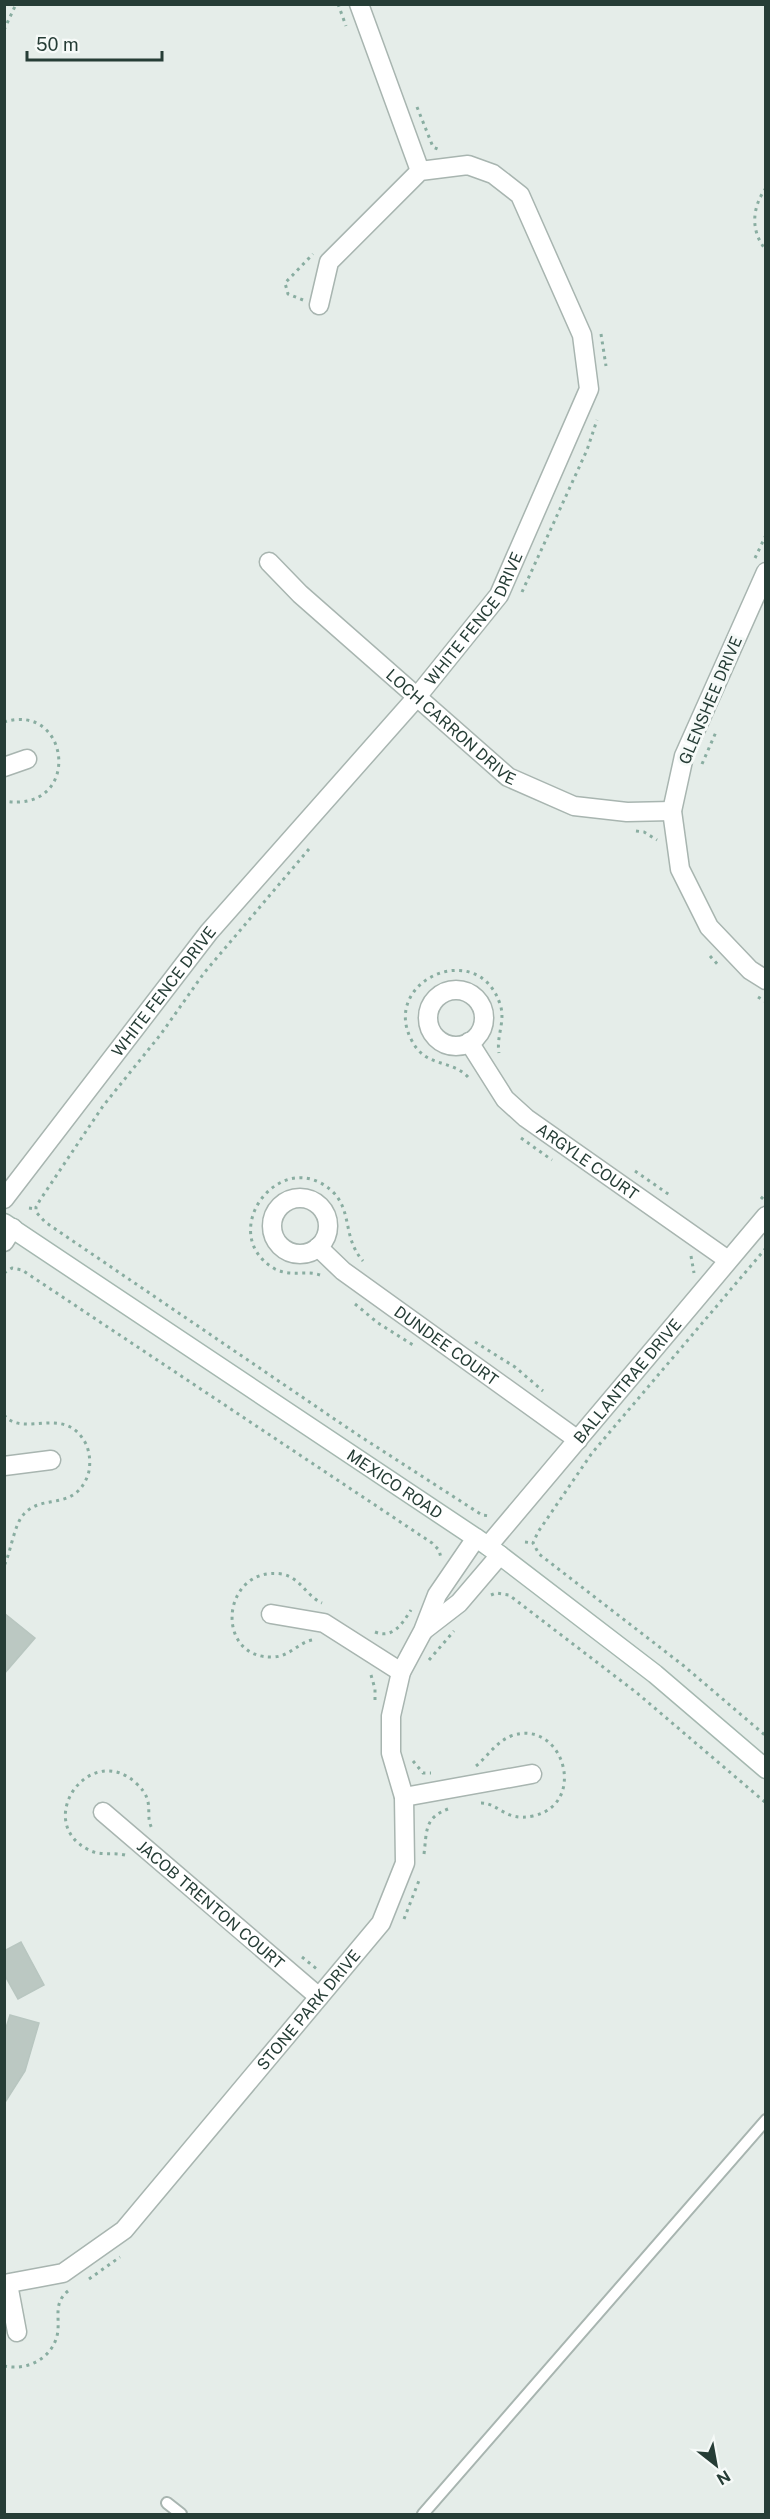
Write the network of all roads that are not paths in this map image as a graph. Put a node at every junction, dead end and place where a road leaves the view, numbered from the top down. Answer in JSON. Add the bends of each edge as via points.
{"nodes":[{"id":1,"x":359,"y":4,"type":"edge"},
{"id":2,"x":420,"y":171,"type":"junction"},
{"id":3,"x":319,"y":305,"type":"road end"},
{"id":4,"x":269,"y":562,"type":"dead end"},
{"id":5,"x":758,"y":569,"type":"edge"},
{"id":6,"x":416,"y":698,"type":"junction"},
{"id":7,"x":27,"y":759,"type":"dead end"},
{"id":8,"x":4,"y":767,"type":"edge"},
{"id":9,"x":672,"y":811,"type":"junction"},
{"id":10,"x":765,"y":980,"type":"edge"},
{"id":11,"x":469,"y":1041,"type":"dead end"},
{"id":12,"x":4,"y":1199,"type":"edge"},
{"id":13,"x":763,"y":1208,"type":"edge"},
{"id":14,"x":7,"y":1231,"type":"edge"},
{"id":15,"x":318,"y":1247,"type":"dead end"},
{"id":16,"x":728,"y":1260,"type":"junction"},
{"id":17,"x":578,"y":1440,"type":"junction"},
{"id":18,"x":51,"y":1460,"type":"dead end"},
{"id":19,"x":4,"y":1466,"type":"edge"},
{"id":20,"x":488,"y":1547,"type":"junction"},
{"id":21,"x":271,"y":1614,"type":"dead end"},
{"id":22,"x":423,"y":1631,"type":"junction"},
{"id":23,"x":401,"y":1672,"type":"junction"},
{"id":24,"x":765,"y":1769,"type":"edge"},
{"id":25,"x":532,"y":1774,"type":"dead end"},
{"id":26,"x":404,"y":1797,"type":"junction"},
{"id":27,"x":103,"y":1812,"type":"dead end"},
{"id":28,"x":312,"y":1992,"type":"junction"},
{"id":29,"x":765,"y":2120,"type":"edge"},
{"id":30,"x":6,"y":2284,"type":"edge"},
{"id":31,"x":17,"y":2332,"type":"dead end"},
{"id":32,"x":167,"y":2503,"type":"dead end"},
{"id":33,"x":181,"y":2514,"type":"edge"},
{"id":34,"x":423,"y":2514,"type":"edge"}],
"edges":[{"from":1,"to":2,"type":"street"},
{"from":2,"to":3,"type":"street","via":[[329,262]]},
{"from":2,"to":6,"type":"street","name":"WHITE FENCE DRIVE","via":[[468,165],[493,174],[520,195],[582,335],[589,389],[500,595]]},
{"from":4,"to":6,"type":"street","name":"LOCH CARRON DRIVE"},
{"from":5,"to":9,"type":"street","name":"GLENSHEE DRIVE","via":[[684,756]]},
{"from":6,"to":9,"type":"street","name":"LOCH CARRON DRIVE","via":[[508,777],[574,806],[627,812]]},
{"from":6,"to":12,"type":"street","name":"WHITE FENCE DRIVE","via":[[209,932]]},
{"from":7,"to":8,"type":"street"},
{"from":9,"to":10,"type":"street","name":"GLENSHEE DRIVE","via":[[680,869],[709,927],[750,970]]},
{"from":11,"to":16,"type":"street","name":"ARGYLE COURT","via":[[505,1099],[526,1118]]},
{"from":13,"to":16,"type":"street","name":"BALLANTRAE DRIVE"},
{"from":14,"to":20,"type":"street","name":"MEXICO ROAD"},
{"from":15,"to":17,"type":"street","name":"DUNDEE COURT","via":[[343,1271]]},
{"from":16,"to":17,"type":"street","name":"BALLANTRAE DRIVE"},
{"from":17,"to":20,"type":"street","name":"BALLANTRAE DRIVE"},
{"from":18,"to":19,"type":"street"},
{"from":20,"to":22,"type":"street","name":"STONE PARK DRIVE","via":[[459,1603]]},
{"from":20,"to":22,"type":"street","name":"STONE PARK DRIVE","via":[[436,1594]]},
{"from":20,"to":24,"type":"street","name":"MEXICO ROAD","via":[[655,1674]]},
{"from":21,"to":23,"type":"street","via":[[324,1623]]},
{"from":22,"to":23,"type":"street","name":"STONE PARK DRIVE"},
{"from":23,"to":26,"type":"street","name":"STONE PARK DRIVE","via":[[391,1716],[391,1753]]},
{"from":25,"to":26,"type":"street"},
{"from":26,"to":28,"type":"street","name":"STONE PARK DRIVE","via":[[405,1863],[381,1923]]},
{"from":27,"to":28,"type":"street","name":"JACOB TRENTON COURT"},
{"from":28,"to":30,"type":"street","name":"STONE PARK DRIVE","via":[[124,2230],[63,2273]]},
{"from":29,"to":34,"type":"lane"},
{"from":30,"to":31,"type":"street","name":"STONE PARK DRIVE"},
{"from":32,"to":33,"type":"lane"}]}
